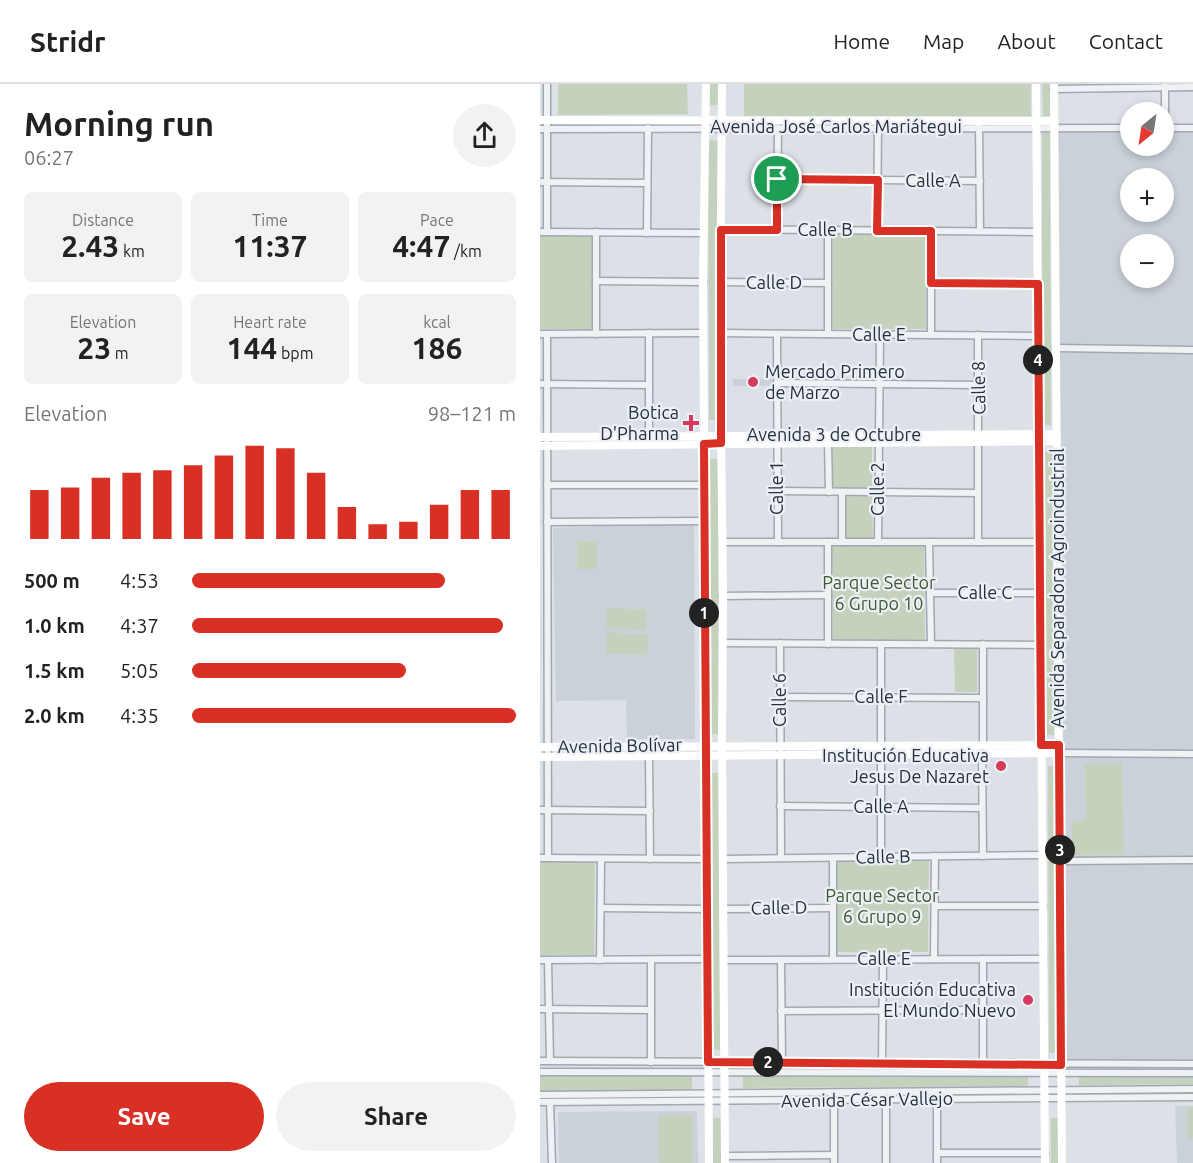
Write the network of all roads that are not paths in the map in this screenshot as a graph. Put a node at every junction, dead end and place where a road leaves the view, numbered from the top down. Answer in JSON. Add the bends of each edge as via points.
{"nodes":[{"id":1,"x":547,"y":84,"type":"edge"},
{"id":2,"x":706,"y":84,"type":"edge"},
{"id":3,"x":722,"y":84,"type":"edge"},
{"id":4,"x":1036,"y":84,"type":"edge"},
{"id":5,"x":1165,"y":86,"type":"edge"},
{"id":6,"x":1054,"y":87,"type":"edge"},
{"id":7,"x":1193,"y":87,"type":"edge"},
{"id":8,"x":1165,"y":102,"type":"edge"},
{"id":9,"x":705,"y":124,"type":"junction"},
{"id":10,"x":723,"y":124,"type":"junction"},
{"id":11,"x":979,"y":124,"type":"junction"},
{"id":12,"x":1036,"y":124,"type":"junction"},
{"id":13,"x":1055,"y":124,"type":"junction"},
{"id":14,"x":543,"y":125,"type":"edge"},
{"id":15,"x":878,"y":127,"type":"junction"},
{"id":16,"x":1120,"y":127,"type":"edge"},
{"id":17,"x":648,"y":128,"type":"junction"},
{"id":18,"x":778,"y":128,"type":"junction"},
{"id":19,"x":1174,"y":128,"type":"edge"},
{"id":20,"x":1193,"y":128,"type":"edge"},
{"id":21,"x":777,"y":179,"type":"junction"},
{"id":22,"x":878,"y":180,"type":"junction"},
{"id":23,"x":980,"y":181,"type":"junction"},
{"id":24,"x":544,"y":182,"type":"edge"},
{"id":25,"x":647,"y":183,"type":"junction"},
{"id":26,"x":721,"y":230,"type":"junction"},
{"id":27,"x":777,"y":230,"type":"junction"},
{"id":28,"x":828,"y":230,"type":"junction"},
{"id":29,"x":877,"y":231,"type":"junction"},
{"id":30,"x":931,"y":231,"type":"junction"},
{"id":31,"x":980,"y":231,"type":"junction"},
{"id":32,"x":544,"y":232,"type":"edge"},
{"id":33,"x":596,"y":232,"type":"junction"},
{"id":34,"x":647,"y":232,"type":"junction"},
{"id":35,"x":1037,"y":232,"type":"junction"},
{"id":36,"x":703,"y":233,"type":"junction"},
{"id":37,"x":596,"y":281,"type":"junction"},
{"id":38,"x":703,"y":282,"type":"junction"},
{"id":39,"x":720,"y":282,"type":"junction"},
{"id":40,"x":828,"y":283,"type":"junction"},
{"id":41,"x":931,"y":283,"type":"junction"},
{"id":42,"x":1038,"y":284,"type":"junction"},
{"id":43,"x":649,"y":333,"type":"junction"},
{"id":44,"x":703,"y":333,"type":"junction"},
{"id":45,"x":720,"y":333,"type":"junction"},
{"id":46,"x":544,"y":334,"type":"edge"},
{"id":47,"x":596,"y":334,"type":"junction"},
{"id":48,"x":777,"y":334,"type":"junction"},
{"id":49,"x":828,"y":334,"type":"junction"},
{"id":50,"x":879,"y":334,"type":"junction"},
{"id":51,"x":931,"y":335,"type":"junction"},
{"id":52,"x":978,"y":335,"type":"junction"},
{"id":53,"x":1038,"y":336,"type":"junction"},
{"id":54,"x":1056,"y":348,"type":"junction"},
{"id":55,"x":1193,"y":350,"type":"edge"},
{"id":56,"x":777,"y":383,"type":"junction"},
{"id":57,"x":543,"y":384,"type":"edge"},
{"id":58,"x":879,"y":384,"type":"junction"},
{"id":59,"x":649,"y":385,"type":"junction"},
{"id":60,"x":979,"y":385,"type":"junction"},
{"id":61,"x":649,"y":435,"type":"junction"},
{"id":62,"x":777,"y":438,"type":"junction"},
{"id":63,"x":980,"y":438,"type":"junction"},
{"id":64,"x":1039,"y":438,"type":"junction"},
{"id":65,"x":1057,"y":438,"type":"junction"},
{"id":66,"x":704,"y":439,"type":"junction"},
{"id":67,"x":721,"y":439,"type":"junction"},
{"id":68,"x":879,"y":439,"type":"junction"},
{"id":69,"x":543,"y":442,"type":"edge"},
{"id":70,"x":828,"y":443,"type":"junction"},
{"id":71,"x":547,"y":485,"type":"junction"},
{"id":72,"x":704,"y":485,"type":"junction"},
{"id":73,"x":777,"y":491,"type":"junction"},
{"id":74,"x":829,"y":492,"type":"junction"},
{"id":75,"x":842,"y":492,"type":"junction"},
{"id":76,"x":878,"y":492,"type":"junction"},
{"id":77,"x":977,"y":493,"type":"junction"},
{"id":78,"x":704,"y":521,"type":"junction"},
{"id":79,"x":547,"y":522,"type":"junction"},
{"id":80,"x":723,"y":542,"type":"junction"},
{"id":81,"x":778,"y":542,"type":"junction"},
{"id":82,"x":828,"y":542,"type":"junction"},
{"id":83,"x":842,"y":542,"type":"junction"},
{"id":84,"x":878,"y":542,"type":"junction"},
{"id":85,"x":929,"y":542,"type":"junction"},
{"id":86,"x":978,"y":542,"type":"junction"},
{"id":87,"x":1040,"y":542,"type":"junction"},
{"id":88,"x":544,"y":545,"type":"edge"},
{"id":89,"x":930,"y":593,"type":"junction"},
{"id":90,"x":1040,"y":593,"type":"junction"},
{"id":91,"x":828,"y":595,"type":"junction"},
{"id":92,"x":723,"y":596,"type":"junction"},
{"id":93,"x":544,"y":597,"type":"edge"},
{"id":94,"x":723,"y":643,"type":"junction"},
{"id":95,"x":780,"y":643,"type":"junction"},
{"id":96,"x":828,"y":644,"type":"junction"},
{"id":97,"x":881,"y":644,"type":"junction"},
{"id":98,"x":931,"y":644,"type":"junction"},
{"id":99,"x":983,"y":644,"type":"junction"},
{"id":100,"x":1041,"y":645,"type":"junction"},
{"id":101,"x":544,"y":649,"type":"edge"},
{"id":102,"x":780,"y":697,"type":"junction"},
{"id":103,"x":881,"y":698,"type":"junction"},
{"id":104,"x":983,"y":698,"type":"junction"},
{"id":105,"x":705,"y":745,"type":"junction"},
{"id":106,"x":722,"y":745,"type":"junction"},
{"id":107,"x":982,"y":749,"type":"junction"},
{"id":108,"x":1041,"y":749,"type":"junction"},
{"id":109,"x":1059,"y":749,"type":"junction"},
{"id":110,"x":881,"y":751,"type":"junction"},
{"id":111,"x":544,"y":752,"type":"edge"},
{"id":112,"x":780,"y":752,"type":"junction"},
{"id":113,"x":1193,"y":754,"type":"edge"},
{"id":114,"x":705,"y":755,"type":"junction"},
{"id":115,"x":722,"y":755,"type":"junction"},
{"id":116,"x":649,"y":756,"type":"junction"},
{"id":117,"x":780,"y":806,"type":"junction"},
{"id":118,"x":881,"y":807,"type":"junction"},
{"id":119,"x":982,"y":808,"type":"junction"},
{"id":120,"x":540,"y":810,"type":"edge"},
{"id":121,"x":548,"y":810,"type":"junction"},
{"id":122,"x":650,"y":810,"type":"junction"},
{"id":123,"x":1042,"y":855,"type":"junction"},
{"id":124,"x":934,"y":856,"type":"junction"},
{"id":125,"x":982,"y":856,"type":"junction"},
{"id":126,"x":881,"y":857,"type":"junction"},
{"id":127,"x":540,"y":858,"type":"edge"},
{"id":128,"x":548,"y":858,"type":"junction"},
{"id":129,"x":781,"y":858,"type":"junction"},
{"id":130,"x":833,"y":858,"type":"junction"},
{"id":131,"x":601,"y":859,"type":"junction"},
{"id":132,"x":650,"y":859,"type":"junction"},
{"id":133,"x":707,"y":859,"type":"junction"},
{"id":134,"x":724,"y":859,"type":"junction"},
{"id":135,"x":1193,"y":860,"type":"edge"},
{"id":136,"x":1060,"y":861,"type":"junction"},
{"id":137,"x":934,"y":906,"type":"junction"},
{"id":138,"x":1043,"y":906,"type":"junction"},
{"id":139,"x":601,"y":908,"type":"junction"},
{"id":140,"x":833,"y":908,"type":"junction"},
{"id":141,"x":707,"y":909,"type":"junction"},
{"id":142,"x":724,"y":909,"type":"junction"},
{"id":143,"x":708,"y":959,"type":"junction"},
{"id":144,"x":883,"y":959,"type":"junction"},
{"id":145,"x":934,"y":959,"type":"junction"},
{"id":146,"x":983,"y":959,"type":"junction"},
{"id":147,"x":1043,"y":959,"type":"junction"},
{"id":148,"x":540,"y":960,"type":"edge"},
{"id":149,"x":548,"y":960,"type":"junction"},
{"id":150,"x":600,"y":960,"type":"junction"},
{"id":151,"x":651,"y":960,"type":"junction"},
{"id":152,"x":725,"y":960,"type":"junction"},
{"id":153,"x":833,"y":960,"type":"junction"},
{"id":154,"x":781,"y":961,"type":"junction"},
{"id":155,"x":540,"y":1009,"type":"edge"},
{"id":156,"x":549,"y":1009,"type":"junction"},
{"id":157,"x":883,"y":1009,"type":"junction"},
{"id":158,"x":651,"y":1010,"type":"junction"},
{"id":159,"x":983,"y":1010,"type":"junction"},
{"id":160,"x":782,"y":1011,"type":"junction"},
{"id":161,"x":540,"y":1061,"type":"edge"},
{"id":162,"x":550,"y":1061,"type":"junction"},
{"id":163,"x":651,"y":1062,"type":"junction"},
{"id":164,"x":708,"y":1062,"type":"junction"},
{"id":165,"x":726,"y":1062,"type":"junction"},
{"id":166,"x":782,"y":1062,"type":"junction"},
{"id":167,"x":882,"y":1063,"type":"junction"},
{"id":168,"x":983,"y":1064,"type":"junction"},
{"id":169,"x":1193,"y":1064,"type":"edge"},
{"id":170,"x":1044,"y":1069,"type":"junction"},
{"id":171,"x":1061,"y":1069,"type":"junction"},
{"id":172,"x":540,"y":1072,"type":"edge"},
{"id":173,"x":709,"y":1073,"type":"junction"},
{"id":174,"x":726,"y":1073,"type":"junction"},
{"id":175,"x":1193,"y":1073,"type":"edge"},
{"id":176,"x":1193,"y":1089,"type":"edge"},
{"id":177,"x":540,"y":1095,"type":"edge"},
{"id":178,"x":1045,"y":1095,"type":"junction"},
{"id":179,"x":1062,"y":1095,"type":"junction"},
{"id":180,"x":1193,"y":1097,"type":"edge"},
{"id":181,"x":709,"y":1098,"type":"junction"},
{"id":182,"x":725,"y":1098,"type":"junction"},
{"id":183,"x":937,"y":1100,"type":"junction"},
{"id":184,"x":834,"y":1101,"type":"junction"},
{"id":185,"x":886,"y":1101,"type":"junction"},
{"id":186,"x":540,"y":1102,"type":"edge"},
{"id":187,"x":550,"y":1102,"type":"junction"},
{"id":188,"x":937,"y":1153,"type":"junction"},
{"id":189,"x":987,"y":1153,"type":"junction"},
{"id":190,"x":1045,"y":1153,"type":"junction"},
{"id":191,"x":834,"y":1155,"type":"junction"},
{"id":192,"x":725,"y":1160,"type":"edge"},
{"id":193,"x":785,"y":1160,"type":"edge"},
{"id":194,"x":552,"y":1163,"type":"edge"},
{"id":195,"x":709,"y":1163,"type":"edge"},
{"id":196,"x":834,"y":1163,"type":"edge"},
{"id":197,"x":886,"y":1163,"type":"edge"},
{"id":198,"x":937,"y":1163,"type":"edge"},
{"id":199,"x":987,"y":1163,"type":"edge"},
{"id":200,"x":1045,"y":1163,"type":"edge"},
{"id":201,"x":1062,"y":1163,"type":"edge"}],
"edges":[{"from":1,"to":14,"type":"street"},
{"from":2,"to":9,"type":"street"},
{"from":3,"to":10,"type":"street"},
{"from":4,"to":12,"type":"street","name":"Avenida Separadora Agroindustrial"},
{"from":5,"to":6,"type":"street"},
{"from":5,"to":7,"type":"street"},
{"from":5,"to":8,"type":"street"},
{"from":6,"to":13,"type":"street","name":"Avenida Separadora Agroindustrial"},
{"from":9,"to":10,"type":"street","name":"Avenida José Carlos Mariátegui"},
{"from":9,"to":14,"type":"street","name":"Avenida José Carlos Mariátegui"},
{"from":9,"to":17,"type":"street","name":"Avenida José Carlos Mariátegui"},
{"from":9,"to":36,"type":"street"},
{"from":10,"to":11,"type":"street","name":"Avenida José Carlos Mariátegui"},
{"from":10,"to":18,"type":"street","name":"Avenida José Carlos Mariátegui"},
{"from":10,"to":26,"type":"street"},
{"from":11,"to":12,"type":"street","name":"Avenida José Carlos Mariátegui"},
{"from":11,"to":15,"type":"street","name":"Avenida José Carlos Mariátegui"},
{"from":11,"to":23,"type":"street"},
{"from":12,"to":13,"type":"street","name":"Avenida José Carlos Mariátegui"},
{"from":12,"to":35,"type":"street","name":"Avenida Separadora Agroindustrial"},
{"from":13,"to":16,"type":"street","name":"Avenida José Carlos Mariátegui"},
{"from":13,"to":54,"type":"street","name":"Avenida Separadora Agroindustrial"},
{"from":14,"to":17,"type":"street","name":"Avenida José Carlos Mariátegui"},
{"from":14,"to":24,"type":"street"},
{"from":15,"to":18,"type":"street","name":"Avenida José Carlos Mariátegui"},
{"from":15,"to":22,"type":"street"},
{"from":17,"to":25,"type":"street"},
{"from":18,"to":21,"type":"street"},
{"from":19,"to":20,"type":"street"},
{"from":21,"to":22,"type":"street","name":"Calle A"},
{"from":21,"to":27,"type":"street"},
{"from":22,"to":23,"type":"street","name":"Calle A"},
{"from":22,"to":29,"type":"street"},
{"from":23,"to":31,"type":"street"},
{"from":24,"to":25,"type":"street"},
{"from":24,"to":32,"type":"street"},
{"from":25,"to":34,"type":"street"},
{"from":26,"to":27,"type":"street","name":"Calle B"},
{"from":26,"to":39,"type":"street"},
{"from":27,"to":28,"type":"street","name":"Calle B"},
{"from":28,"to":29,"type":"street","name":"Calle B"},
{"from":28,"to":40,"type":"street"},
{"from":29,"to":30,"type":"street","name":"Calle B"},
{"from":30,"to":31,"type":"street","name":"Calle B"},
{"from":30,"to":41,"type":"street"},
{"from":31,"to":35,"type":"street","name":"Calle B"},
{"from":32,"to":33,"type":"street"},
{"from":33,"to":34,"type":"street"},
{"from":33,"to":37,"type":"street"},
{"from":34,"to":36,"type":"street"},
{"from":35,"to":42,"type":"street","name":"Avenida Separadora Agroindustrial"},
{"from":36,"to":38,"type":"street"},
{"from":37,"to":38,"type":"street"},
{"from":37,"to":47,"type":"street"},
{"from":38,"to":44,"type":"street"},
{"from":39,"to":40,"type":"street","name":"Calle D"},
{"from":39,"to":45,"type":"street"},
{"from":40,"to":49,"type":"street"},
{"from":41,"to":42,"type":"street"},
{"from":41,"to":51,"type":"street"},
{"from":42,"to":53,"type":"street","name":"Avenida Separadora Agroindustrial"},
{"from":43,"to":44,"type":"street"},
{"from":43,"to":47,"type":"street"},
{"from":43,"to":59,"type":"street"},
{"from":44,"to":66,"type":"street"},
{"from":45,"to":48,"type":"street","name":"Calle E"},
{"from":45,"to":67,"type":"street"},
{"from":46,"to":47,"type":"street"},
{"from":46,"to":57,"type":"street"},
{"from":48,"to":49,"type":"street","name":"Calle E"},
{"from":48,"to":56,"type":"street"},
{"from":49,"to":50,"type":"street","name":"Calle E"},
{"from":50,"to":51,"type":"street","name":"Calle E"},
{"from":50,"to":58,"type":"street","name":"Calle 2"},
{"from":51,"to":52,"type":"street","name":"Calle E"},
{"from":52,"to":53,"type":"street","name":"Calle E"},
{"from":52,"to":60,"type":"street","name":"Calle 8"},
{"from":53,"to":64,"type":"street","name":"Avenida Separadora Agroindustrial"},
{"from":54,"to":55,"type":"street"},
{"from":54,"to":65,"type":"street","name":"Avenida Separadora Agroindustrial"},
{"from":56,"to":58,"type":"street"},
{"from":56,"to":62,"type":"street"},
{"from":57,"to":59,"type":"street"},
{"from":57,"to":69,"type":"street"},
{"from":58,"to":60,"type":"street"},
{"from":58,"to":68,"type":"street","name":"Calle 2"},
{"from":59,"to":61,"type":"street"},
{"from":60,"to":63,"type":"street","name":"Calle 8"},
{"from":61,"to":66,"type":"street","name":"Avenida 3 de Octubre"},
{"from":61,"to":69,"type":"street","name":"Avenida 3 de Octubre"},
{"from":62,"to":67,"type":"street","name":"Avenida 3 de Octubre"},
{"from":62,"to":68,"type":"street","name":"Avenida 3 de Octubre"},
{"from":62,"to":70,"type":"street","name":"Avenida 3 de Octubre"},
{"from":62,"to":73,"type":"street","name":"Calle 1"},
{"from":63,"to":64,"type":"street","name":"Avenida 3 de Octubre"},
{"from":63,"to":68,"type":"street","name":"Avenida 3 de Octubre"},
{"from":63,"to":77,"type":"street","name":"Calle 8"},
{"from":64,"to":65,"type":"street","name":"Avenida 3 de Octubre"},
{"from":64,"to":87,"type":"street","name":"Avenida Separadora Agroindustrial"},
{"from":65,"to":109,"type":"street","name":"Avenida Separadora Agroindustrial"},
{"from":66,"to":67,"type":"street","name":"Avenida 3 de Octubre"},
{"from":66,"to":69,"type":"street","name":"Avenida 3 de Octubre"},
{"from":66,"to":72,"type":"street"},
{"from":67,"to":80,"type":"street"},
{"from":68,"to":70,"type":"street","name":"Avenida 3 de Octubre"},
{"from":68,"to":76,"type":"street","name":"Calle 2"},
{"from":69,"to":71,"type":"street"},
{"from":70,"to":74,"type":"street"},
{"from":71,"to":72,"type":"street"},
{"from":71,"to":79,"type":"street"},
{"from":72,"to":78,"type":"street"},
{"from":73,"to":74,"type":"street"},
{"from":73,"to":81,"type":"street","name":"Calle 1"},
{"from":74,"to":75,"type":"street"},
{"from":75,"to":76,"type":"street"},
{"from":75,"to":83,"type":"street","name":"Calle 2"},
{"from":76,"to":77,"type":"street"},
{"from":76,"to":84,"type":"street","name":"Calle 2"},
{"from":77,"to":86,"type":"street","name":"Calle 8"},
{"from":78,"to":79,"type":"street"},
{"from":78,"to":105,"type":"street"},
{"from":79,"to":88,"type":"street"},
{"from":80,"to":81,"type":"street"},
{"from":80,"to":92,"type":"street"},
{"from":81,"to":82,"type":"street"},
{"from":82,"to":83,"type":"street"},
{"from":82,"to":91,"type":"street"},
{"from":83,"to":84,"type":"street"},
{"from":84,"to":85,"type":"street"},
{"from":85,"to":86,"type":"street"},
{"from":85,"to":89,"type":"street"},
{"from":86,"to":87,"type":"street"},
{"from":87,"to":90,"type":"street","name":"Avenida Separadora Agroindustrial"},
{"from":88,"to":93,"type":"street"},
{"from":89,"to":90,"type":"street","name":"Calle C"},
{"from":89,"to":98,"type":"street"},
{"from":90,"to":100,"type":"street","name":"Avenida Separadora Agroindustrial"},
{"from":91,"to":92,"type":"street"},
{"from":91,"to":96,"type":"street"},
{"from":92,"to":94,"type":"street"},
{"from":93,"to":101,"type":"street"},
{"from":94,"to":95,"type":"street"},
{"from":94,"to":106,"type":"street"},
{"from":95,"to":96,"type":"street"},
{"from":95,"to":102,"type":"street","name":"Calle 6"},
{"from":96,"to":97,"type":"street"},
{"from":97,"to":98,"type":"street"},
{"from":97,"to":103,"type":"street"},
{"from":98,"to":99,"type":"street"},
{"from":99,"to":100,"type":"street"},
{"from":99,"to":104,"type":"street"},
{"from":100,"to":108,"type":"street","name":"Avenida Separadora Agroindustrial"},
{"from":101,"to":111,"type":"street"},
{"from":102,"to":103,"type":"street","name":"Calle F"},
{"from":102,"to":112,"type":"street","name":"Calle 6"},
{"from":103,"to":104,"type":"street","name":"Calle F"},
{"from":103,"to":110,"type":"street"},
{"from":104,"to":107,"type":"street"},
{"from":105,"to":106,"type":"street","name":"Avenida Bolívar"},
{"from":105,"to":111,"type":"street","name":"Avenida Bolívar"},
{"from":105,"to":114,"type":"street"},
{"from":106,"to":112,"type":"street","name":"Avenida Bolívar"},
{"from":106,"to":115,"type":"street"},
{"from":107,"to":108,"type":"street","name":"Avenida Bolívar"},
{"from":107,"to":110,"type":"street","name":"Avenida Bolívar"},
{"from":107,"to":119,"type":"street"},
{"from":108,"to":109,"type":"street","name":"Avenida Bolívar"},
{"from":108,"to":123,"type":"street","name":"Avenida Separadora Agroindustrial"},
{"from":109,"to":113,"type":"street","name":"Avenida Bolívar"},
{"from":109,"to":136,"type":"street","name":"Avenida Separadora Agroindustrial"},
{"from":110,"to":112,"type":"street","name":"Avenida Bolívar"},
{"from":110,"to":118,"type":"street"},
{"from":111,"to":116,"type":"street","name":"Avenida Bolívar"},
{"from":111,"to":121,"type":"street"},
{"from":112,"to":115,"type":"street","name":"Avenida Bolívar"},
{"from":112,"to":117,"type":"street"},
{"from":114,"to":115,"type":"street","name":"Avenida Bolívar"},
{"from":114,"to":116,"type":"street","name":"Avenida Bolívar"},
{"from":114,"to":133,"type":"street"},
{"from":115,"to":134,"type":"street"},
{"from":116,"to":122,"type":"street"},
{"from":117,"to":118,"type":"street","name":"Calle A"},
{"from":117,"to":129,"type":"street"},
{"from":118,"to":119,"type":"street","name":"Calle A"},
{"from":118,"to":126,"type":"street"},
{"from":119,"to":125,"type":"street"},
{"from":120,"to":121,"type":"street"},
{"from":121,"to":122,"type":"street"},
{"from":121,"to":128,"type":"street"},
{"from":122,"to":132,"type":"street"},
{"from":123,"to":125,"type":"street","name":"Calle B"},
{"from":123,"to":138,"type":"street","name":"Avenida Separadora Agroindustrial"},
{"from":124,"to":125,"type":"street","name":"Calle B"},
{"from":124,"to":126,"type":"street","name":"Calle B"},
{"from":124,"to":137,"type":"street"},
{"from":126,"to":130,"type":"street","name":"Calle B"},
{"from":127,"to":128,"type":"street"},
{"from":128,"to":131,"type":"street"},
{"from":129,"to":130,"type":"street","name":"Calle B"},
{"from":129,"to":134,"type":"street","name":"Calle B"},
{"from":130,"to":140,"type":"street"},
{"from":131,"to":132,"type":"street"},
{"from":131,"to":139,"type":"street"},
{"from":132,"to":133,"type":"street"},
{"from":133,"to":141,"type":"street"},
{"from":134,"to":142,"type":"street"},
{"from":135,"to":136,"type":"street"},
{"from":136,"to":171,"type":"street","name":"Avenida Separadora Agroindustrial"},
{"from":137,"to":138,"type":"street"},
{"from":137,"to":145,"type":"street"},
{"from":138,"to":147,"type":"street","name":"Avenida Separadora Agroindustrial"},
{"from":139,"to":141,"type":"street"},
{"from":139,"to":150,"type":"street"},
{"from":140,"to":142,"type":"street","name":"Calle D"},
{"from":140,"to":153,"type":"street"},
{"from":141,"to":143,"type":"street"},
{"from":142,"to":152,"type":"street"},
{"from":143,"to":151,"type":"street"},
{"from":143,"to":164,"type":"street"},
{"from":144,"to":145,"type":"street","name":"Calle E"},
{"from":144,"to":153,"type":"street","name":"Calle E"},
{"from":144,"to":157,"type":"street"},
{"from":145,"to":146,"type":"street","name":"Calle E"},
{"from":146,"to":147,"type":"street","name":"Calle E"},
{"from":146,"to":159,"type":"street"},
{"from":147,"to":170,"type":"street","name":"Avenida Separadora Agroindustrial"},
{"from":148,"to":149,"type":"street"},
{"from":149,"to":150,"type":"street"},
{"from":149,"to":156,"type":"street"},
{"from":150,"to":151,"type":"street"},
{"from":151,"to":158,"type":"street"},
{"from":152,"to":154,"type":"street","name":"Calle E"},
{"from":152,"to":165,"type":"street"},
{"from":153,"to":154,"type":"street","name":"Calle E"},
{"from":154,"to":160,"type":"street"},
{"from":155,"to":156,"type":"street"},
{"from":156,"to":158,"type":"street"},
{"from":156,"to":162,"type":"street"},
{"from":157,"to":159,"type":"street"},
{"from":157,"to":160,"type":"street"},
{"from":157,"to":167,"type":"street"},
{"from":158,"to":163,"type":"street"},
{"from":159,"to":168,"type":"street"},
{"from":160,"to":166,"type":"street"},
{"from":161,"to":162,"type":"street","name":"Avenida César Vallejo"},
{"from":162,"to":163,"type":"street","name":"Avenida César Vallejo"},
{"from":163,"to":164,"type":"street","name":"Avenida César Vallejo"},
{"from":164,"to":165,"type":"street","name":"Avenida César Vallejo"},
{"from":164,"to":173,"type":"street"},
{"from":165,"to":166,"type":"street","name":"Avenida César Vallejo"},
{"from":165,"to":174,"type":"street"},
{"from":166,"to":167,"type":"street","name":"Avenida César Vallejo"},
{"from":167,"to":168,"type":"street","name":"Avenida César Vallejo"},
{"from":168,"to":170,"type":"street","name":"Avenida César Vallejo"},
{"from":169,"to":171,"type":"street","name":"Avenida César Vallejo"},
{"from":170,"to":171,"type":"street","name":"Avenida César Vallejo"},
{"from":170,"to":174,"type":"street","name":"Avenida César Vallejo"},
{"from":170,"to":178,"type":"street","name":"Avenida Separadora Agroindustrial"},
{"from":171,"to":175,"type":"street","name":"Avenida César Vallejo"},
{"from":171,"to":179,"type":"street","name":"Avenida Separadora Agroindustrial"},
{"from":172,"to":173,"type":"street","name":"Avenida César Vallejo"},
{"from":173,"to":174,"type":"street","name":"Avenida César Vallejo"},
{"from":173,"to":181,"type":"street"},
{"from":174,"to":182,"type":"street"},
{"from":176,"to":179,"type":"street","name":"Avenida César Vallejo"},
{"from":177,"to":181,"type":"street","name":"Avenida César Vallejo"},
{"from":178,"to":179,"type":"street","name":"Avenida César Vallejo"},
{"from":178,"to":182,"type":"street","name":"Avenida César Vallejo"},
{"from":178,"to":183,"type":"street","name":"Avenida César Vallejo"},
{"from":178,"to":190,"type":"street","name":"Avenida Separadora Agroindustrial"},
{"from":179,"to":180,"type":"street","name":"Avenida César Vallejo"},
{"from":179,"to":201,"type":"street","name":"Avenida Separadora Agroindustrial"},
{"from":181,"to":182,"type":"street","name":"Avenida César Vallejo"},
{"from":181,"to":187,"type":"street","name":"Avenida César Vallejo"},
{"from":181,"to":195,"type":"street"},
{"from":182,"to":184,"type":"street","name":"Avenida César Vallejo"},
{"from":182,"to":192,"type":"street"},
{"from":183,"to":185,"type":"street","name":"Avenida César Vallejo"},
{"from":183,"to":188,"type":"street"},
{"from":184,"to":185,"type":"street","name":"Avenida César Vallejo"},
{"from":184,"to":191,"type":"street"},
{"from":185,"to":197,"type":"street"},
{"from":186,"to":187,"type":"street","name":"Avenida César Vallejo"},
{"from":187,"to":194,"type":"street"},
{"from":188,"to":189,"type":"street"},
{"from":188,"to":198,"type":"street"},
{"from":189,"to":190,"type":"street"},
{"from":189,"to":199,"type":"street"},
{"from":190,"to":200,"type":"street","name":"Avenida Separadora Agroindustrial"},
{"from":191,"to":193,"type":"street"},
{"from":191,"to":196,"type":"street"},
{"from":192,"to":193,"type":"street"}]}
